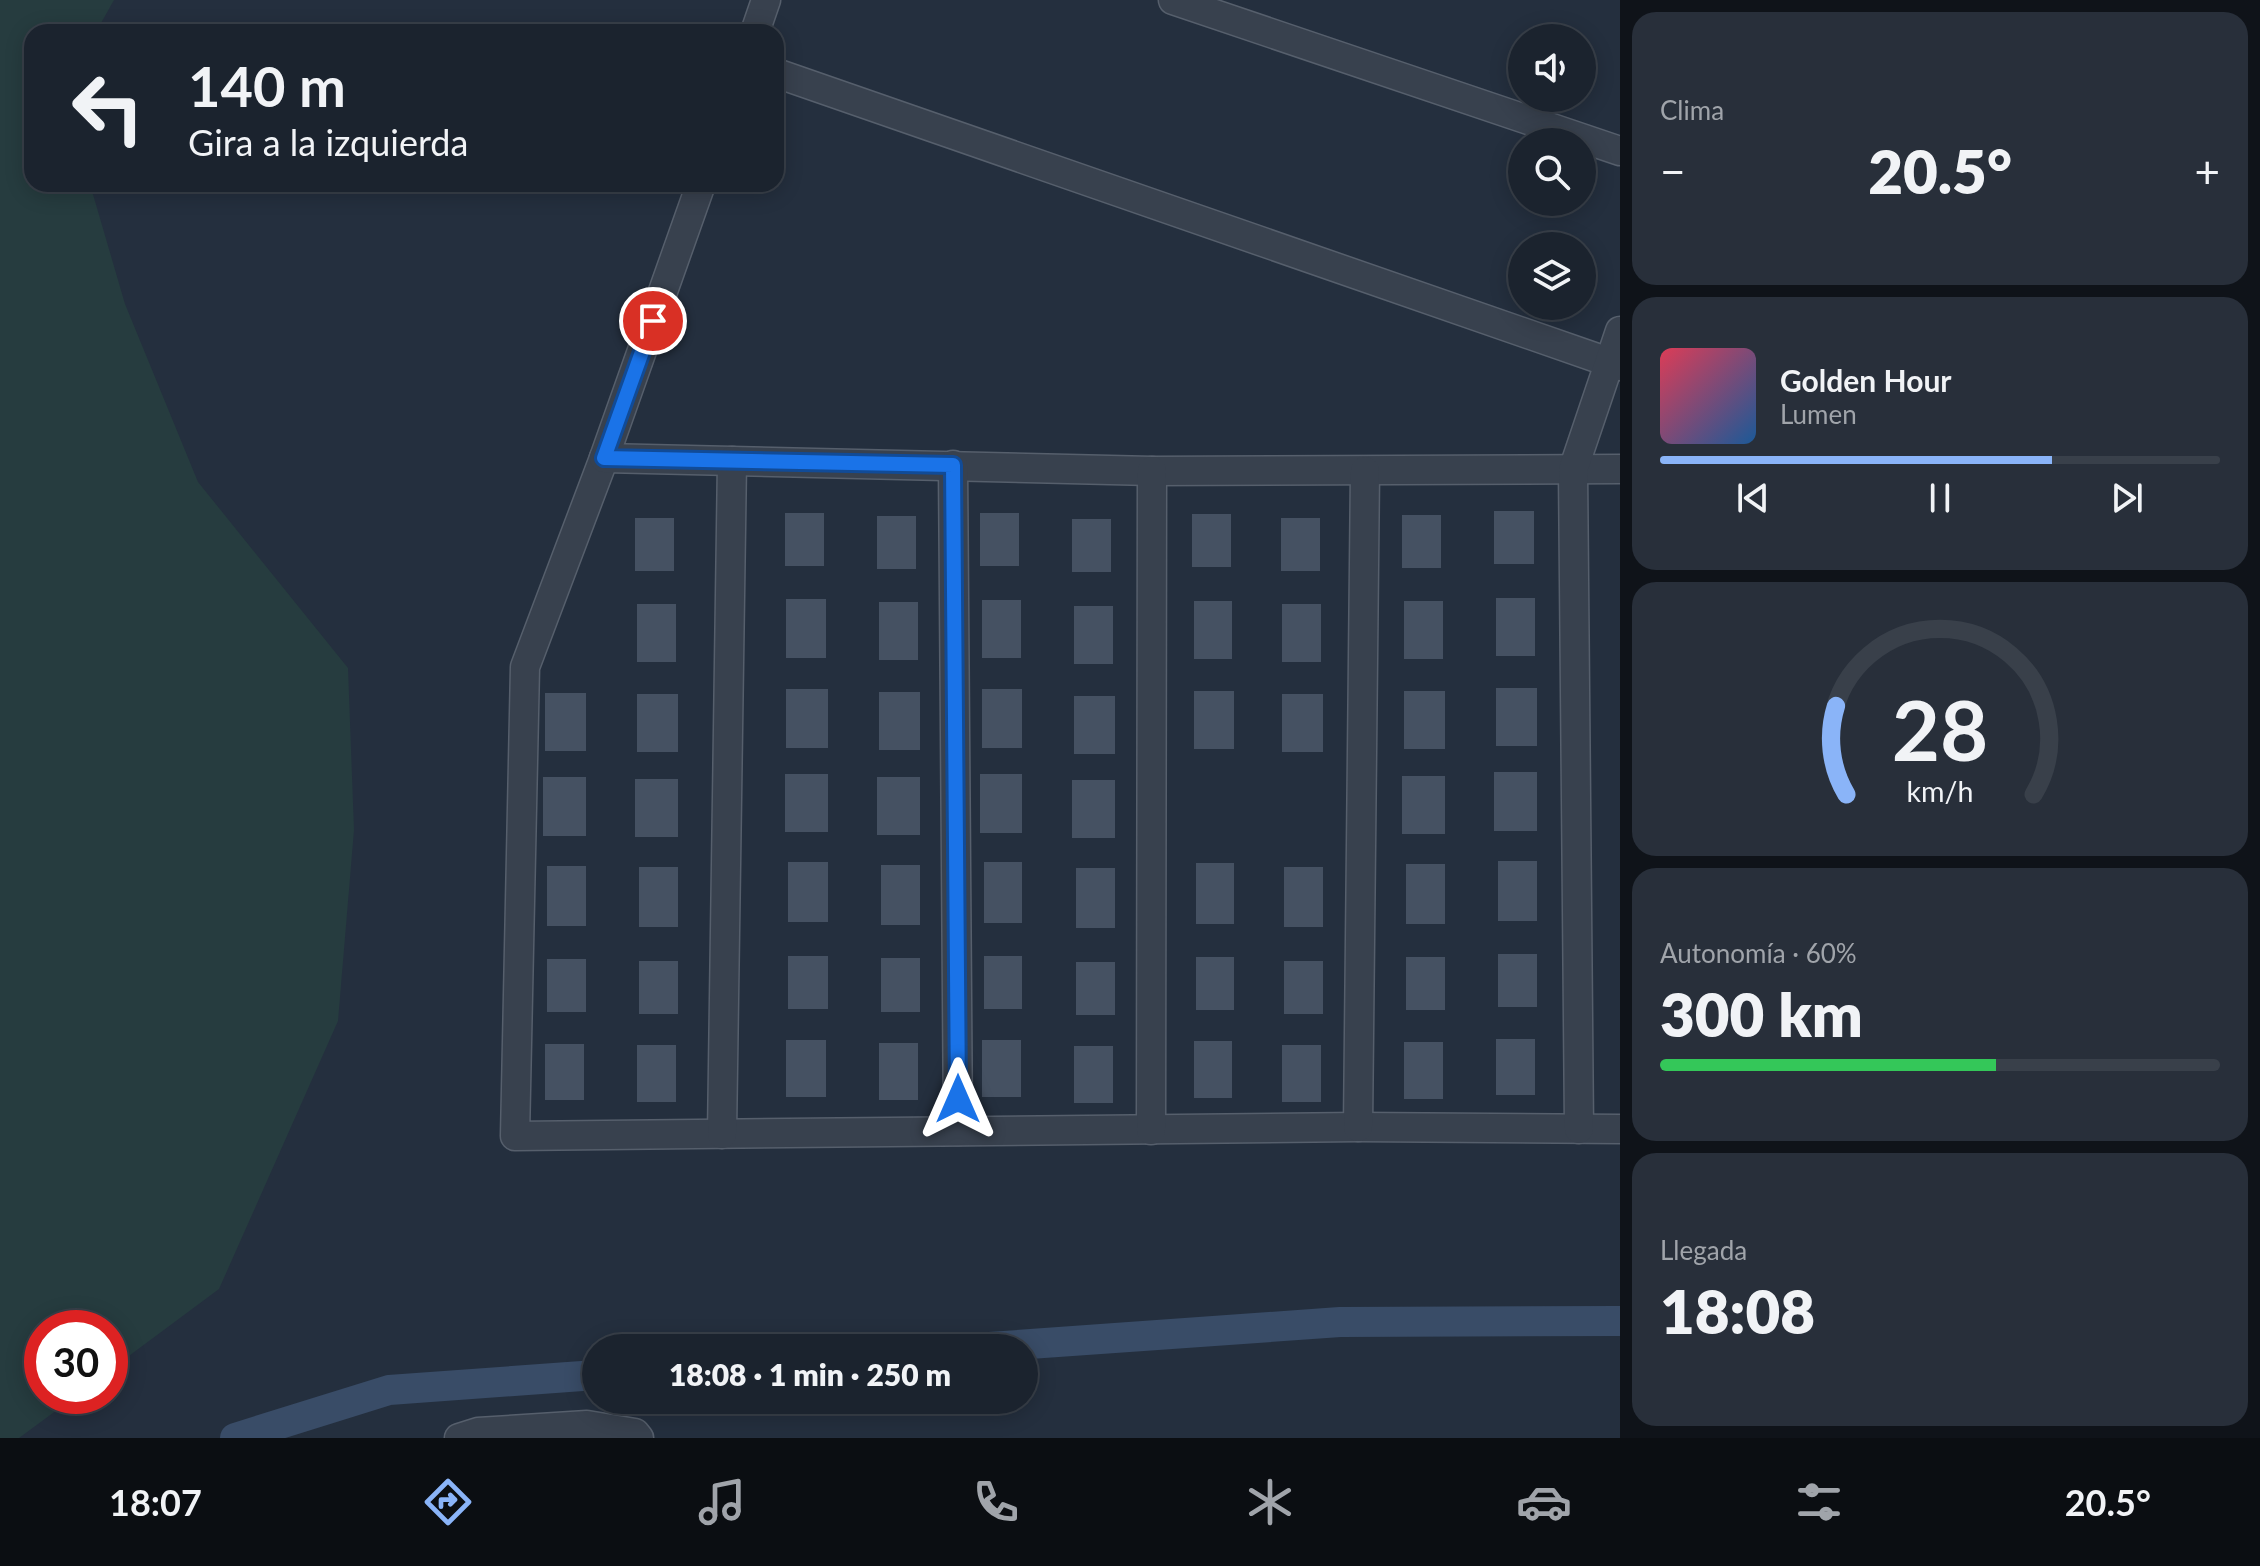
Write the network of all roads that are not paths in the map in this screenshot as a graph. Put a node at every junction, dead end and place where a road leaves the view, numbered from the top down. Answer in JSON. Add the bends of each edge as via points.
{"nodes":[{"id":1,"x":766,"y":0,"type":"edge"},
{"id":2,"x":1173,"y":0,"type":"edge"},
{"id":3,"x":758,"y":24,"type":"edge"},
{"id":4,"x":784,"y":76,"type":"edge"},
{"id":5,"x":1620,"y":151,"type":"edge"},
{"id":6,"x":698,"y":192,"type":"edge"},
{"id":7,"x":1620,"y":331,"type":"edge"},
{"id":8,"x":1614,"y":364,"type":"edge"},
{"id":9,"x":604,"y":458,"type":"junction"},
{"id":10,"x":732,"y":461,"type":"junction"},
{"id":11,"x":953,"y":465,"type":"junction"},
{"id":12,"x":1620,"y":469,"type":"edge"},
{"id":13,"x":1573,"y":470,"type":"junction"},
{"id":14,"x":1152,"y":471,"type":"junction"},
{"id":15,"x":1365,"y":471,"type":"junction"},
{"id":16,"x":1358,"y":1127,"type":"junction"},
{"id":17,"x":1579,"y":1129,"type":"junction"},
{"id":18,"x":1620,"y":1129,"type":"edge"},
{"id":19,"x":1151,"y":1130,"type":"junction"},
{"id":20,"x":958,"y":1131,"type":"junction"},
{"id":21,"x":722,"y":1134,"type":"junction"},
{"id":22,"x":459,"y":1438,"type":"edge"},
{"id":23,"x":639,"y":1438,"type":"edge"}],
"edges":[{"from":1,"to":3,"type":"street"},
{"from":2,"to":5,"type":"street"},
{"from":4,"to":8,"type":"street"},
{"from":6,"to":9,"type":"street"},
{"from":7,"to":8,"type":"street"},
{"from":8,"to":13,"type":"street"},
{"from":9,"to":10,"type":"street"},
{"from":9,"to":21,"type":"street","via":[[525,667],[515,1136]]},
{"from":10,"to":11,"type":"street"},
{"from":10,"to":21,"type":"street"},
{"from":11,"to":14,"type":"street"},
{"from":11,"to":20,"type":"street"},
{"from":12,"to":13,"type":"street"},
{"from":13,"to":15,"type":"street"},
{"from":13,"to":17,"type":"street"},
{"from":14,"to":15,"type":"street"},
{"from":14,"to":19,"type":"street"},
{"from":15,"to":16,"type":"street"},
{"from":16,"to":17,"type":"street"},
{"from":16,"to":19,"type":"street"},
{"from":17,"to":18,"type":"street"},
{"from":19,"to":20,"type":"street"},
{"from":20,"to":21,"type":"street"},
{"from":22,"to":23,"type":"street","via":[[478,1432],[587,1425]]}]}
